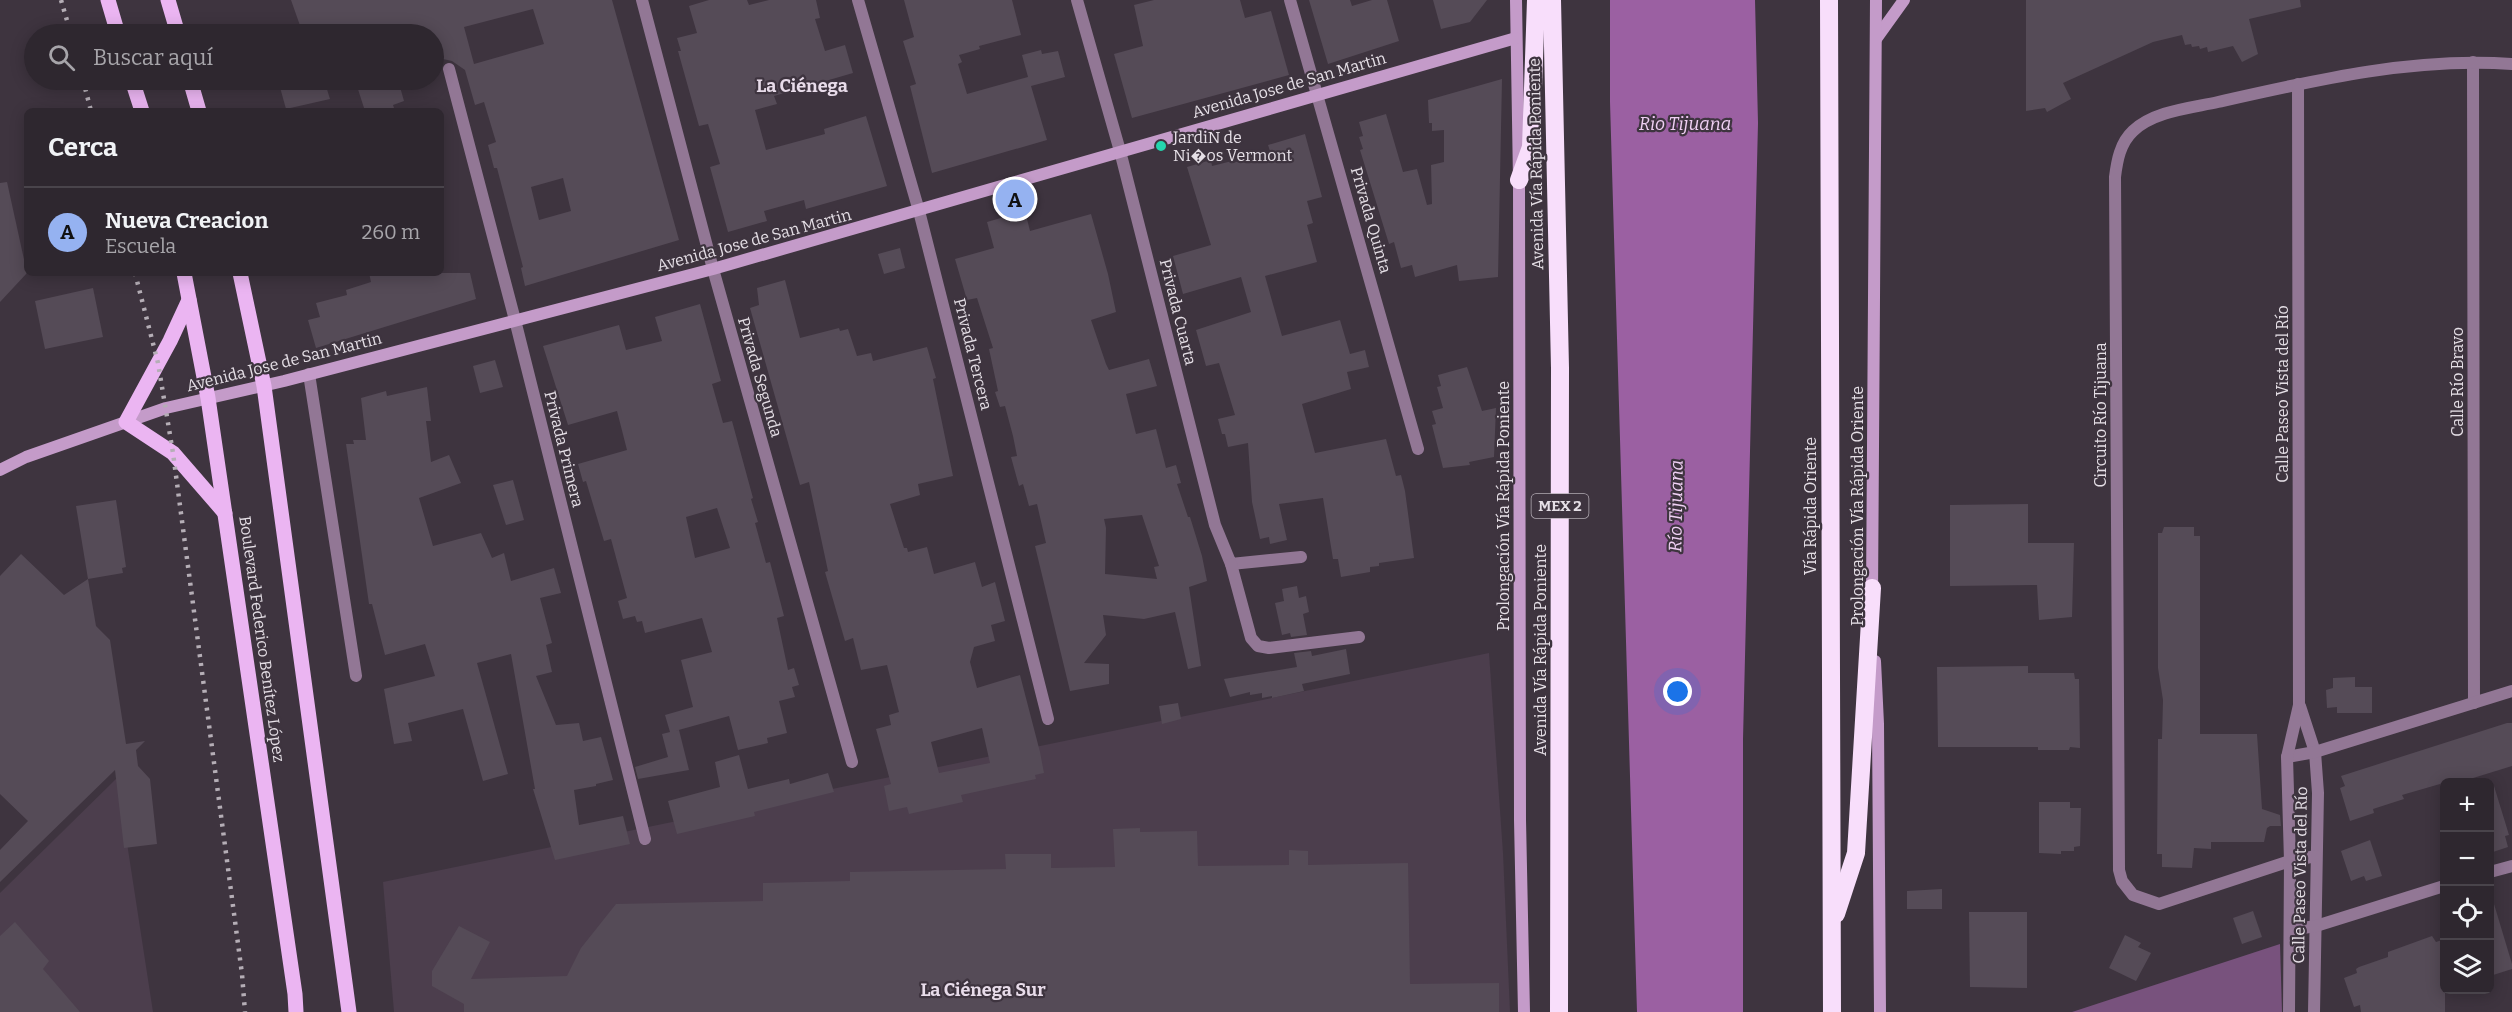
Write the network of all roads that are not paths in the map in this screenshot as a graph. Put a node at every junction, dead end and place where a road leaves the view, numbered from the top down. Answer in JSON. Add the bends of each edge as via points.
{"nodes":[{"id":1,"x":108,"y":0,"type":"edge"},
{"id":2,"x":168,"y":0,"type":"edge"},
{"id":3,"x":642,"y":0,"type":"edge"},
{"id":4,"x":858,"y":0,"type":"edge"},
{"id":5,"x":1077,"y":0,"type":"edge"},
{"id":6,"x":1290,"y":0,"type":"edge"},
{"id":7,"x":1516,"y":0,"type":"edge"},
{"id":8,"x":1536,"y":0,"type":"edge"},
{"id":9,"x":1552,"y":0,"type":"edge"},
{"id":10,"x":1829,"y":0,"type":"edge"},
{"id":11,"x":1876,"y":0,"type":"edge"},
{"id":12,"x":1904,"y":0,"type":"edge"},
{"id":13,"x":115,"y":24,"type":"edge"},
{"id":14,"x":175,"y":24,"type":"edge"},
{"id":15,"x":1516,"y":38,"type":"junction"},
{"id":16,"x":1876,"y":39,"type":"junction"},
{"id":17,"x":2473,"y":62,"type":"junction"},
{"id":18,"x":2512,"y":64,"type":"edge"},
{"id":19,"x":449,"y":69,"type":"dead end"},
{"id":20,"x":2298,"y":84,"type":"junction"},
{"id":21,"x":135,"y":90,"type":"edge"},
{"id":22,"x":193,"y":90,"type":"edge"},
{"id":23,"x":1319,"y":94,"type":"junction"},
{"id":24,"x":141,"y":108,"type":"edge"},
{"id":25,"x":198,"y":108,"type":"edge"},
{"id":26,"x":1120,"y":151,"type":"junction"},
{"id":27,"x":1519,"y":180,"type":"junction"},
{"id":28,"x":919,"y":211,"type":"junction"},
{"id":29,"x":712,"y":269,"type":"junction"},
{"id":30,"x":185,"y":276,"type":"edge"},
{"id":31,"x":241,"y":276,"type":"edge"},
{"id":32,"x":189,"y":300,"type":"junction"},
{"id":33,"x":515,"y":320,"type":"junction"},
{"id":34,"x":309,"y":374,"type":"junction"},
{"id":35,"x":264,"y":386,"type":"junction"},
{"id":36,"x":208,"y":398,"type":"junction"},
{"id":37,"x":126,"y":422,"type":"junction"},
{"id":38,"x":1418,"y":448,"type":"dead end"},
{"id":39,"x":0,"y":470,"type":"edge"},
{"id":40,"x":225,"y":513,"type":"junction"},
{"id":41,"x":1301,"y":557,"type":"dead end"},
{"id":42,"x":1231,"y":564,"type":"junction"},
{"id":43,"x":1872,"y":588,"type":"junction"},
{"id":44,"x":1359,"y":637,"type":"dead end"},
{"id":45,"x":356,"y":676,"type":"dead end"},
{"id":46,"x":2512,"y":691,"type":"edge"},
{"id":47,"x":2474,"y":703,"type":"junction"},
{"id":48,"x":2299,"y":705,"type":"junction"},
{"id":49,"x":1047,"y":719,"type":"dead end"},
{"id":50,"x":2315,"y":752,"type":"junction"},
{"id":51,"x":2288,"y":757,"type":"junction"},
{"id":52,"x":852,"y":762,"type":"dead end"},
{"id":53,"x":645,"y":839,"type":"dead end"},
{"id":54,"x":2316,"y":856,"type":"junction"},
{"id":55,"x":2290,"y":861,"type":"junction"},
{"id":56,"x":2512,"y":866,"type":"edge"},
{"id":57,"x":2494,"y":871,"type":"edge"},
{"id":58,"x":2440,"y":888,"type":"edge"},
{"id":59,"x":2316,"y":926,"type":"junction"},
{"id":60,"x":1831,"y":930,"type":"junction"},
{"id":61,"x":2290,"y":930,"type":"junction"},
{"id":62,"x":296,"y":1012,"type":"edge"},
{"id":63,"x":349,"y":1012,"type":"edge"},
{"id":64,"x":1524,"y":1012,"type":"edge"},
{"id":65,"x":1559,"y":1012,"type":"edge"},
{"id":66,"x":1832,"y":1012,"type":"edge"},
{"id":67,"x":1880,"y":1012,"type":"edge"},
{"id":68,"x":2289,"y":1012,"type":"edge"},
{"id":69,"x":2314,"y":1012,"type":"edge"}],
"edges":[{"from":1,"to":13,"type":"main road"},
{"from":2,"to":14,"type":"main road"},
{"from":3,"to":29,"type":"street","name":"Privada Segunda"},
{"from":4,"to":28,"type":"street","name":"Privada Tercera"},
{"from":5,"to":26,"type":"street","name":"Privada Cuarta"},
{"from":6,"to":23,"type":"street","name":"Privada Quinta"},
{"from":7,"to":15,"type":"main road","name":"Prolongación Vía Rápida Poniente"},
{"from":8,"to":27,"type":"highway","via":[[1531,147]]},
{"from":9,"to":65,"type":"highway","name":"Avenida Vía Rápida Poniente","number":"MEX 2","via":[[1560,368]]},
{"from":10,"to":60,"type":"highway","name":"Vía Rápida Oriente"},
{"from":11,"to":16,"type":"main road","name":"Prolongación Vía Rápida Oriente"},
{"from":12,"to":16,"type":"main road"},
{"from":15,"to":23,"type":"main road","name":"Avenida Jose de San Martin"},
{"from":15,"to":27,"type":"main road","name":"Prolongación Vía Rápida Poniente"},
{"from":16,"to":43,"type":"main road","name":"Prolongación Vía Rápida Oriente"},
{"from":17,"to":18,"type":"street","name":"Circuito Río Tijuana"},
{"from":17,"to":20,"type":"street","name":"Circuito Río Tijuana","via":[[2383,69]]},
{"from":17,"to":47,"type":"street","name":"Calle Río Bravo"},
{"from":19,"to":33,"type":"street","name":"Privada Primera"},
{"from":20,"to":48,"type":"street","name":"Calle Paseo Vista del Río"},
{"from":20,"to":55,"type":"street","name":"Circuito Río Tijuana","via":[[2150,120],[2133,131],[2122,147],[2115,177],[2119,870],[2133,895],[2159,904]]},
{"from":21,"to":24,"type":"main road"},
{"from":22,"to":25,"type":"main road"},
{"from":23,"to":26,"type":"main road","name":"Avenida Jose de San Martin"},
{"from":23,"to":38,"type":"street","name":"Privada Quinta"},
{"from":26,"to":28,"type":"main road","name":"Avenida Jose de San Martin"},
{"from":26,"to":42,"type":"street","name":"Privada Cuarta","via":[[1215,525]]},
{"from":27,"to":64,"type":"main road","name":"Prolongación Vía Rápida Poniente"},
{"from":28,"to":29,"type":"main road","name":"Avenida Jose de San Martin"},
{"from":28,"to":49,"type":"street","name":"Privada Tercera"},
{"from":29,"to":33,"type":"main road","name":"Avenida Jose de San Martin"},
{"from":29,"to":52,"type":"street","name":"Privada Segunda"},
{"from":30,"to":32,"type":"main road","name":"Boulevard Federico Benítez López"},
{"from":31,"to":35,"type":"main road"},
{"from":32,"to":36,"type":"main road","name":"Boulevard Federico Benítez López"},
{"from":32,"to":37,"type":"main road"},
{"from":33,"to":34,"type":"main road","name":"Avenida Jose de San Martin"},
{"from":33,"to":53,"type":"street","name":"Privada Primera"},
{"from":34,"to":35,"type":"main road","name":"Avenida Jose de San Martin"},
{"from":34,"to":45,"type":"street"},
{"from":35,"to":36,"type":"main road","name":"Avenida Jose de San Martin"},
{"from":35,"to":63,"type":"main road"},
{"from":36,"to":37,"type":"main road","name":"Avenida Jose de San Martin"},
{"from":36,"to":40,"type":"main road","name":"Boulevard Federico Benítez López"},
{"from":37,"to":39,"type":"main road","name":"Avenida Jose de San Martin","via":[[26,456]]},
{"from":37,"to":40,"type":"main road","via":[[173,453]]},
{"from":40,"to":62,"type":"main road","name":"Boulevard Federico Benítez López"},
{"from":41,"to":42,"type":"street"},
{"from":42,"to":44,"type":"street","name":"Privada Cuarta","via":[[1251,638],[1258,645],[1269,648]]},
{"from":43,"to":60,"type":"highway","via":[[1856,853]]},
{"from":43,"to":67,"type":"main road","name":"Prolongación Vía Rápida Oriente","via":[[1878,724]]},
{"from":46,"to":47,"type":"street"},
{"from":47,"to":50,"type":"street"},
{"from":48,"to":50,"type":"street","name":"Calle Paseo Vista del Río"},
{"from":48,"to":51,"type":"street","name":"Calle Paseo Vista del Río"},
{"from":50,"to":51,"type":"street"},
{"from":50,"to":54,"type":"street","name":"Calle Paseo Vista del Río"},
{"from":51,"to":55,"type":"street","name":"Calle Paseo Vista del Río"},
{"from":54,"to":55,"type":"street","name":"Circuito Río Tijuana"},
{"from":54,"to":59,"type":"street","name":"Calle Paseo Vista del Río"},
{"from":55,"to":61,"type":"street","name":"Calle Paseo Vista del Río"},
{"from":56,"to":57,"type":"street"},
{"from":58,"to":59,"type":"street"},
{"from":59,"to":61,"type":"street"},
{"from":59,"to":69,"type":"street","name":"Calle Paseo Vista del Río"},
{"from":60,"to":66,"type":"highway","name":"Vía Rápida Oriente"},
{"from":61,"to":68,"type":"street","name":"Calle Paseo Vista del Río"}]}
